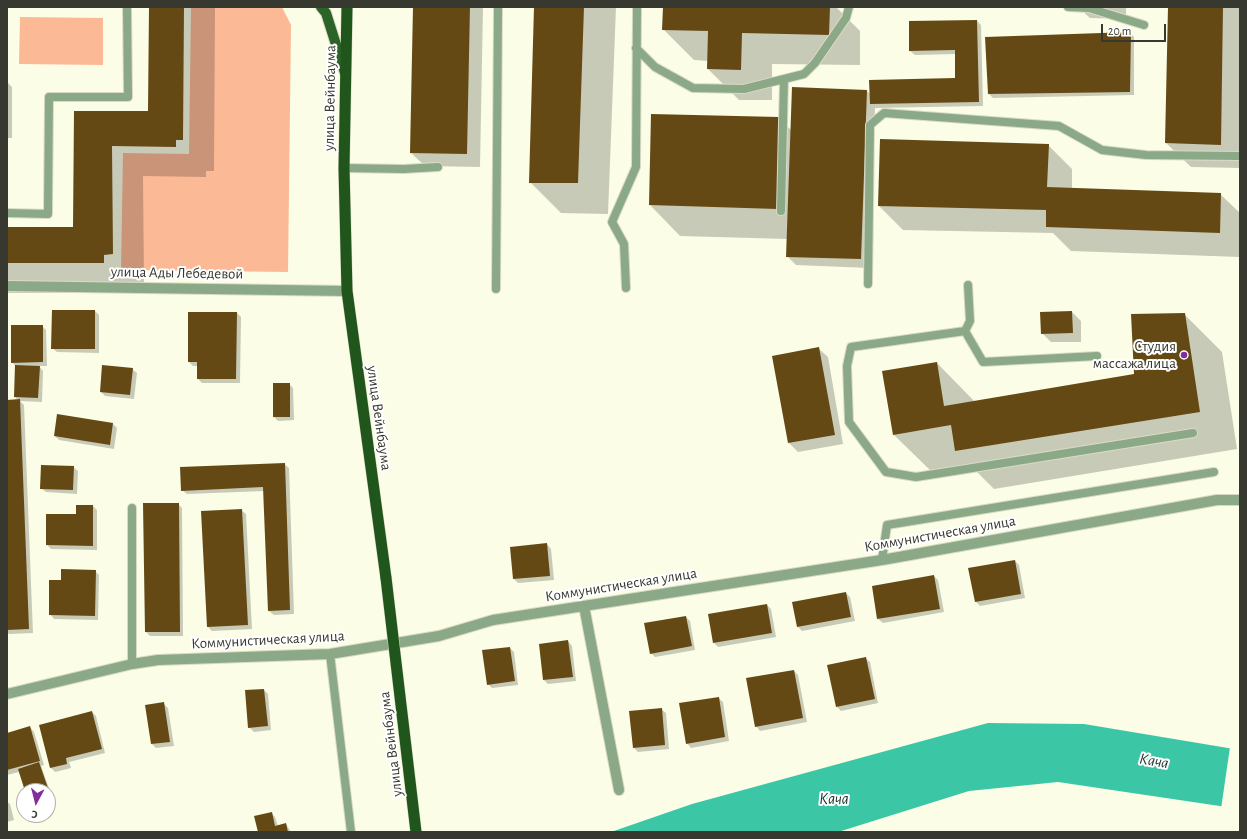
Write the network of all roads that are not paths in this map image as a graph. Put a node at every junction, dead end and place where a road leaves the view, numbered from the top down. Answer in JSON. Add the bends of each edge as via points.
{"nodes":[{"id":1,"x":127,"y":7,"type":"edge"},
{"id":2,"x":321,"y":7,"type":"edge"},
{"id":3,"x":347,"y":7,"type":"edge"},
{"id":4,"x":498,"y":7,"type":"edge"},
{"id":5,"x":637,"y":7,"type":"edge"},
{"id":6,"x":849,"y":7,"type":"edge"},
{"id":7,"x":1068,"y":7,"type":"edge"},
{"id":8,"x":1144,"y":25,"type":"dead end"},
{"id":9,"x":636,"y":48,"type":"junction"},
{"id":10,"x":345,"y":74,"type":"junction"},
{"id":11,"x":784,"y":79,"type":"junction"},
{"id":12,"x":1240,"y":156,"type":"edge"},
{"id":13,"x":438,"y":167,"type":"dead end"},
{"id":14,"x":344,"y":168,"type":"junction"},
{"id":15,"x":782,"y":211,"type":"dead end"},
{"id":16,"x":7,"y":213,"type":"edge"},
{"id":17,"x":868,"y":284,"type":"dead end"},
{"id":18,"x":968,"y":285,"type":"dead end"},
{"id":19,"x":7,"y":286,"type":"edge"},
{"id":20,"x":626,"y":288,"type":"dead end"},
{"id":21,"x":496,"y":289,"type":"dead end"},
{"id":22,"x":347,"y":291,"type":"junction"},
{"id":23,"x":965,"y":332,"type":"junction"},
{"id":24,"x":1097,"y":356,"type":"dead end"},
{"id":25,"x":1193,"y":433,"type":"dead end"},
{"id":26,"x":1214,"y":472,"type":"dead end"},
{"id":27,"x":1240,"y":500,"type":"edge"},
{"id":28,"x":132,"y":508,"type":"dead end"},
{"id":29,"x":882,"y":560,"type":"junction"},
{"id":30,"x":584,"y":606,"type":"junction"},
{"id":31,"x":330,"y":654,"type":"junction"},
{"id":32,"x":132,"y":664,"type":"junction"},
{"id":33,"x":7,"y":694,"type":"edge"},
{"id":34,"x":619,"y":790,"type":"dead end"},
{"id":35,"x":351,"y":832,"type":"edge"},
{"id":36,"x":416,"y":832,"type":"edge"}],
"edges":[{"from":1,"to":16,"type":"lane","via":[[128,98],[49,97],[48,214]]},
{"from":2,"to":10,"type":"main road","via":[[326,13]]},
{"from":3,"to":10,"type":"highway","name":"улица Вейнбаума"},
{"from":4,"to":21,"type":"lane"},
{"from":5,"to":9,"type":"lane"},
{"from":6,"to":11,"type":"lane","via":[[846,18],[815,63],[804,74]]},
{"from":7,"to":8,"type":"lane","via":[[1089,8]]},
{"from":9,"to":11,"type":"lane","via":[[655,67],[693,88],[744,89]]},
{"from":9,"to":20,"type":"lane","via":[[636,167],[612,222],[624,244]]},
{"from":10,"to":14,"type":"highway","name":"улица Вейнбаума"},
{"from":11,"to":15,"type":"lane"},
{"from":12,"to":17,"type":"lane","via":[[1146,155],[1109,151],[1102,150],[1059,126],[884,113],[870,126]]},
{"from":13,"to":14,"type":"lane"},
{"from":14,"to":22,"type":"highway","name":"улица Вейнбаума"},
{"from":18,"to":23,"type":"lane","via":[[970,321]]},
{"from":19,"to":22,"type":"street","name":"улица Ады Лебедевой"},
{"from":22,"to":36,"type":"highway","name":"улица Вейнбаума","bridge":true,"via":[[386,578]]},
{"from":23,"to":24,"type":"lane","via":[[983,362]]},
{"from":23,"to":25,"type":"lane","via":[[851,347],[847,366],[850,422],[886,472],[916,477]]},
{"from":26,"to":29,"type":"lane","via":[[887,525]]},
{"from":27,"to":29,"type":"street","name":"Коммунистическая улица","via":[[1217,500]]},
{"from":28,"to":32,"type":"lane"},
{"from":29,"to":30,"type":"street","name":"Коммунистическая улица"},
{"from":30,"to":31,"type":"street","name":"Коммунистическая улица","via":[[493,620],[439,636]]},
{"from":30,"to":34,"type":"street"},
{"from":31,"to":32,"type":"street","name":"Коммунистическая улица","via":[[158,660]]},
{"from":31,"to":35,"type":"lane"},
{"from":32,"to":33,"type":"street","name":"Коммунистическая улица"}]}
